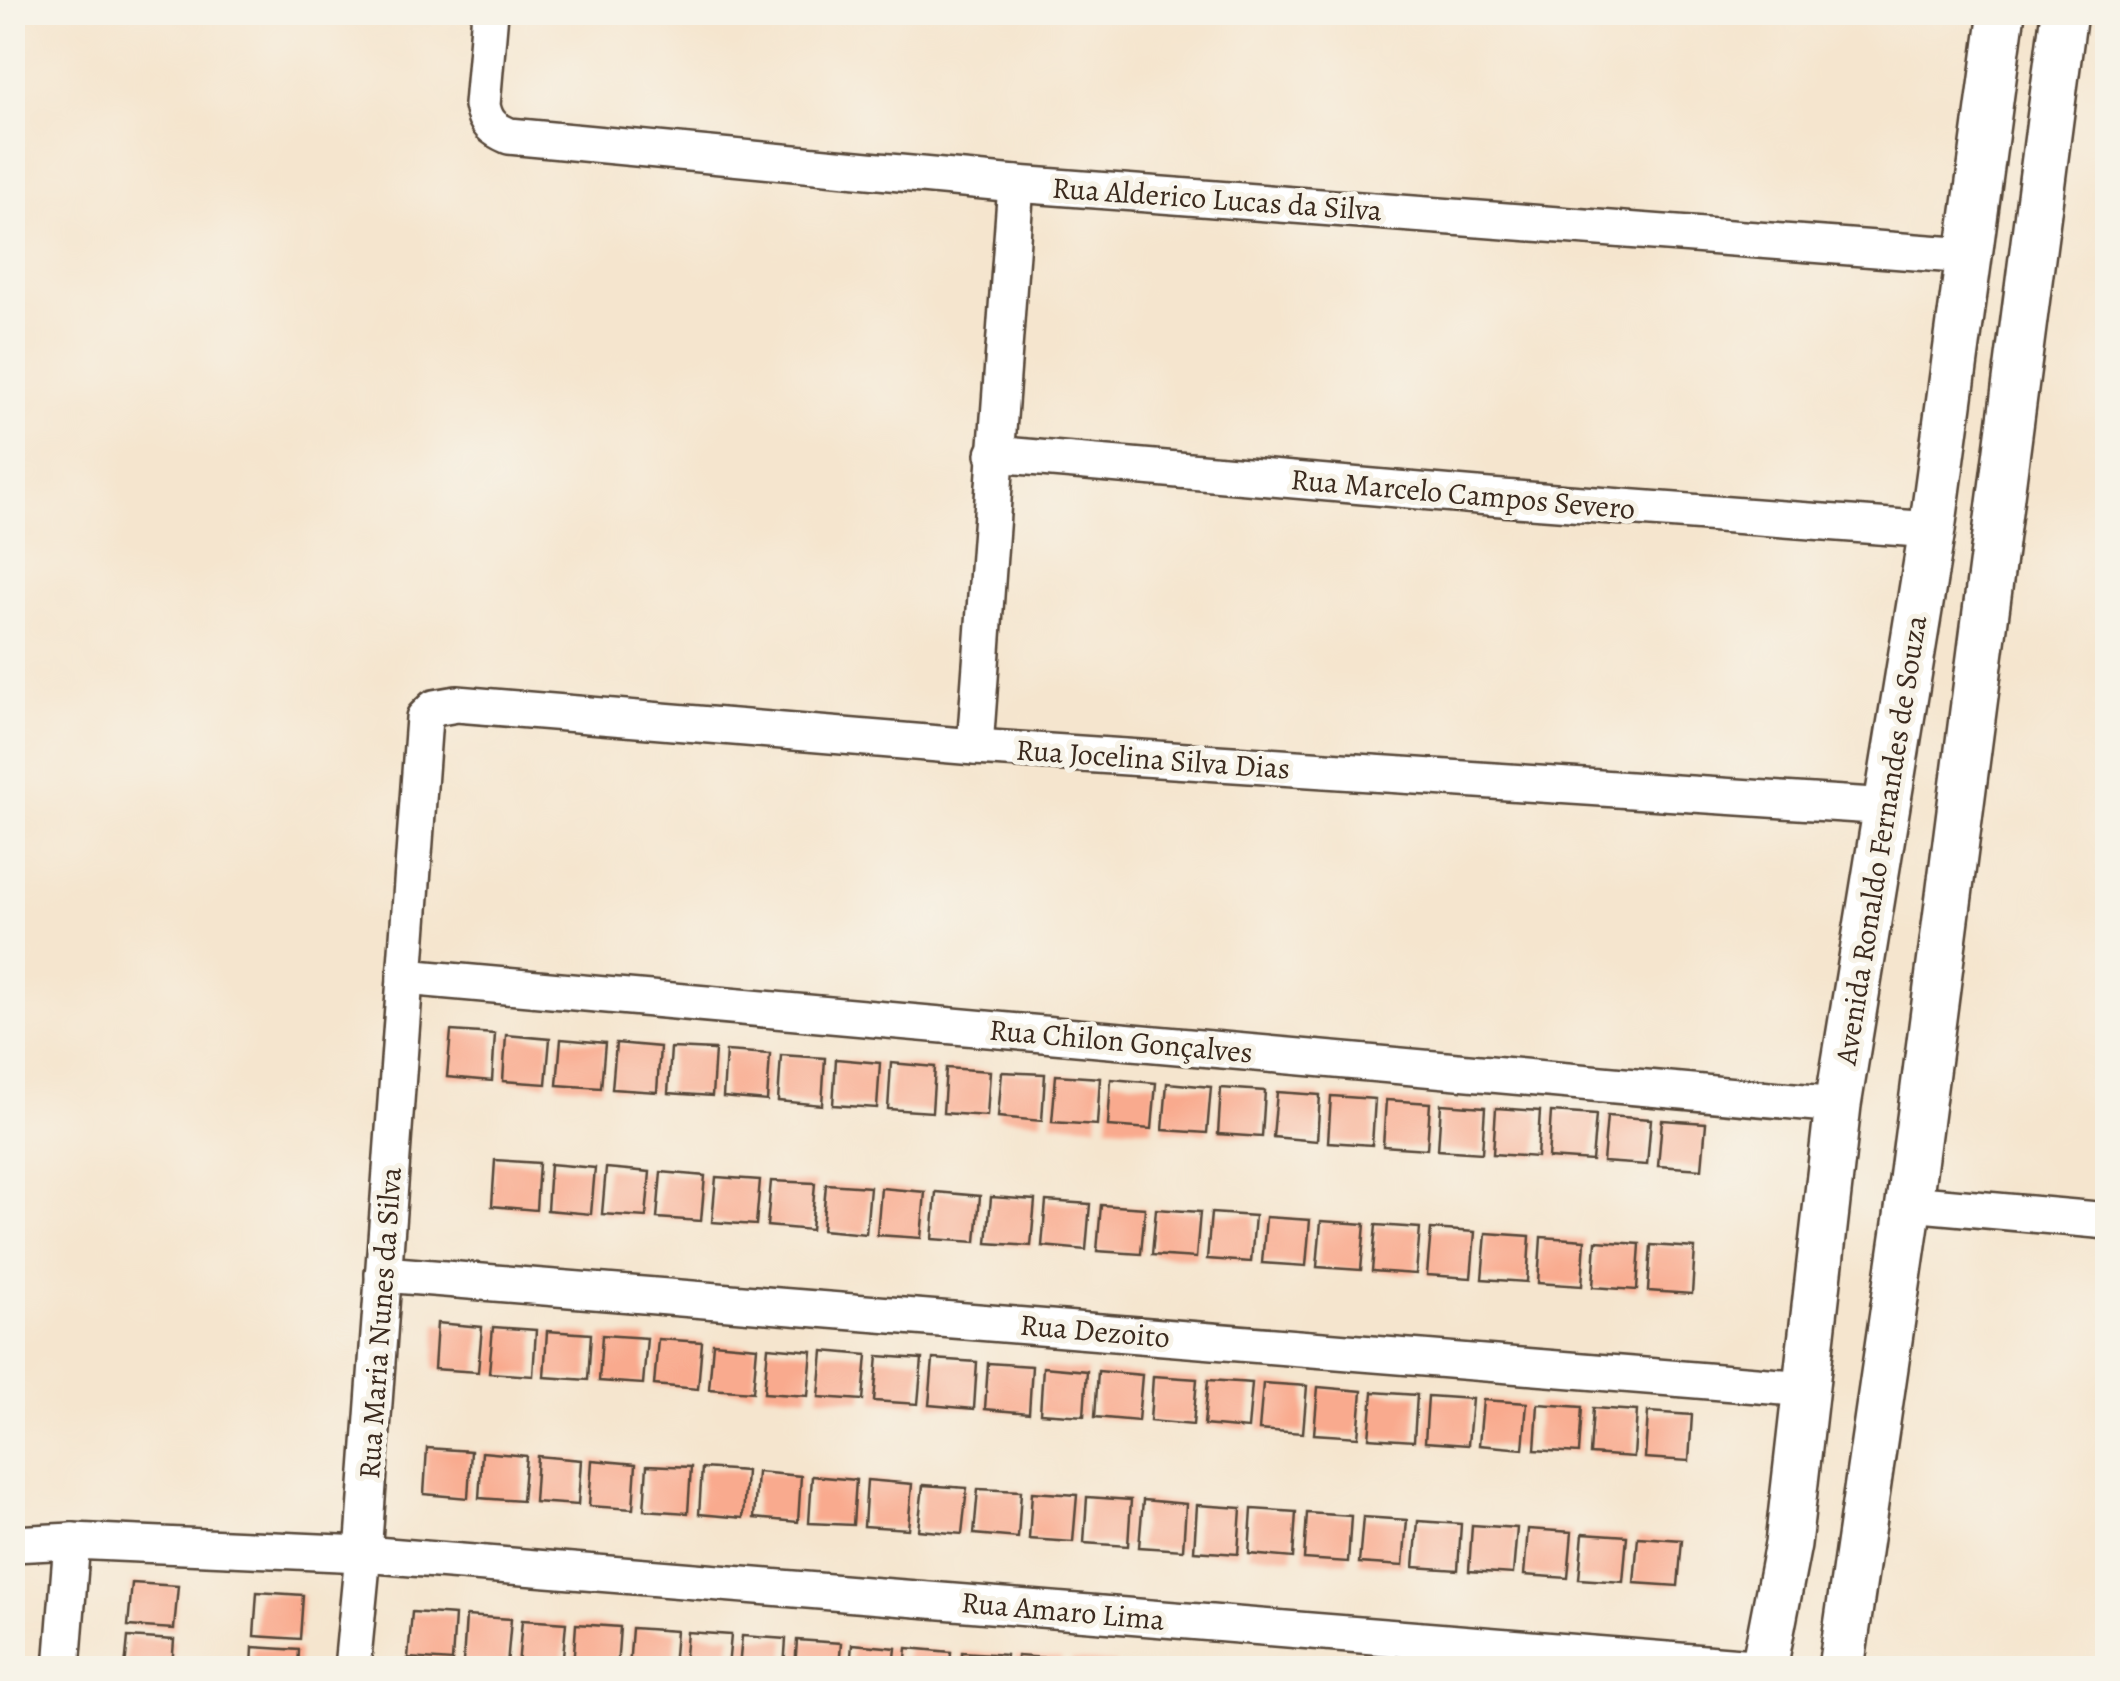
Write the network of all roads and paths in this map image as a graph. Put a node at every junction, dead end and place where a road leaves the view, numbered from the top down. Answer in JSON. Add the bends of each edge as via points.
{"nodes":[{"id":1,"x":490,"y":12,"type":"edge"},
{"id":2,"x":2002,"y":12,"type":"edge"},
{"id":3,"x":2064,"y":12,"type":"edge"},
{"id":4,"x":1016,"y":184,"type":"junction"},
{"id":5,"x":1969,"y":256,"type":"junction"},
{"id":6,"x":994,"y":454,"type":"junction"},
{"id":7,"x":1932,"y":530,"type":"junction"},
{"id":8,"x":424,"y":718,"type":"joint"},
{"id":9,"x":976,"y":747,"type":"junction"},
{"id":10,"x":1889,"y":808,"type":"junction"},
{"id":11,"x":405,"y":977,"type":"junction"},
{"id":12,"x":1838,"y":1105,"type":"junction"},
{"id":13,"x":1909,"y":1202,"type":"junction"},
{"id":14,"x":2108,"y":1222,"type":"edge"},
{"id":15,"x":383,"y":1274,"type":"junction"},
{"id":16,"x":1807,"y":1389,"type":"junction"},
{"id":17,"x":72,"y":1541,"type":"junction"},
{"id":18,"x":12,"y":1544,"type":"edge"},
{"id":19,"x":363,"y":1554,"type":"junction"},
{"id":20,"x":62,"y":1668,"type":"edge"},
{"id":21,"x":352,"y":1668,"type":"edge"},
{"id":22,"x":1764,"y":1668,"type":"edge"},
{"id":23,"x":1841,"y":1668,"type":"edge"}],
"edges":[{"from":1,"to":4,"type":"street","name":"Rua Alderico Lucas da Silva","via":[[482,106],[484,118],[509,136]]},
{"from":2,"to":5,"type":"street","name":"Avenida Ronaldo Fernandes de Souza"},
{"from":3,"to":13,"type":"street"},
{"from":4,"to":5,"type":"street","name":"Rua Alderico Lucas da Silva"},
{"from":4,"to":6,"type":"street"},
{"from":5,"to":7,"type":"street","name":"Avenida Ronaldo Fernandes de Souza"},
{"from":6,"to":7,"type":"street","name":"Rua Marcelo Campos Severo"},
{"from":6,"to":9,"type":"street"},
{"from":7,"to":10,"type":"street","name":"Avenida Ronaldo Fernandes de Souza"},
{"from":8,"to":9,"type":"street","name":"Rua Jocelina Silva Dias","via":[[434,708],[457,704]]},
{"from":8,"to":11,"type":"street","name":"Rua Maria Nunes da Silva"},
{"from":9,"to":10,"type":"street","name":"Rua Jocelina Silva Dias"},
{"from":10,"to":12,"type":"street","name":"Avenida Ronaldo Fernandes de Souza"},
{"from":11,"to":12,"type":"street","name":"Rua Chilon Gonçalves"},
{"from":11,"to":15,"type":"street","name":"Rua Maria Nunes da Silva"},
{"from":12,"to":16,"type":"street","name":"Avenida Ronaldo Fernandes de Souza"},
{"from":13,"to":14,"type":"street"},
{"from":13,"to":23,"type":"street"},
{"from":15,"to":16,"type":"street","name":"Rua Dezoito"},
{"from":15,"to":19,"type":"street","name":"Rua Maria Nunes da Silva"},
{"from":16,"to":22,"type":"street","name":"Avenida Ronaldo Fernandes de Souza"},
{"from":17,"to":18,"type":"street","name":"Rua Amaro Lima"},
{"from":17,"to":19,"type":"street","name":"Rua Amaro Lima"},
{"from":17,"to":20,"type":"street"},
{"from":19,"to":21,"type":"street","name":"Rua Maria Nunes da Silva"},
{"from":19,"to":22,"type":"street","name":"Rua Amaro Lima"}]}
